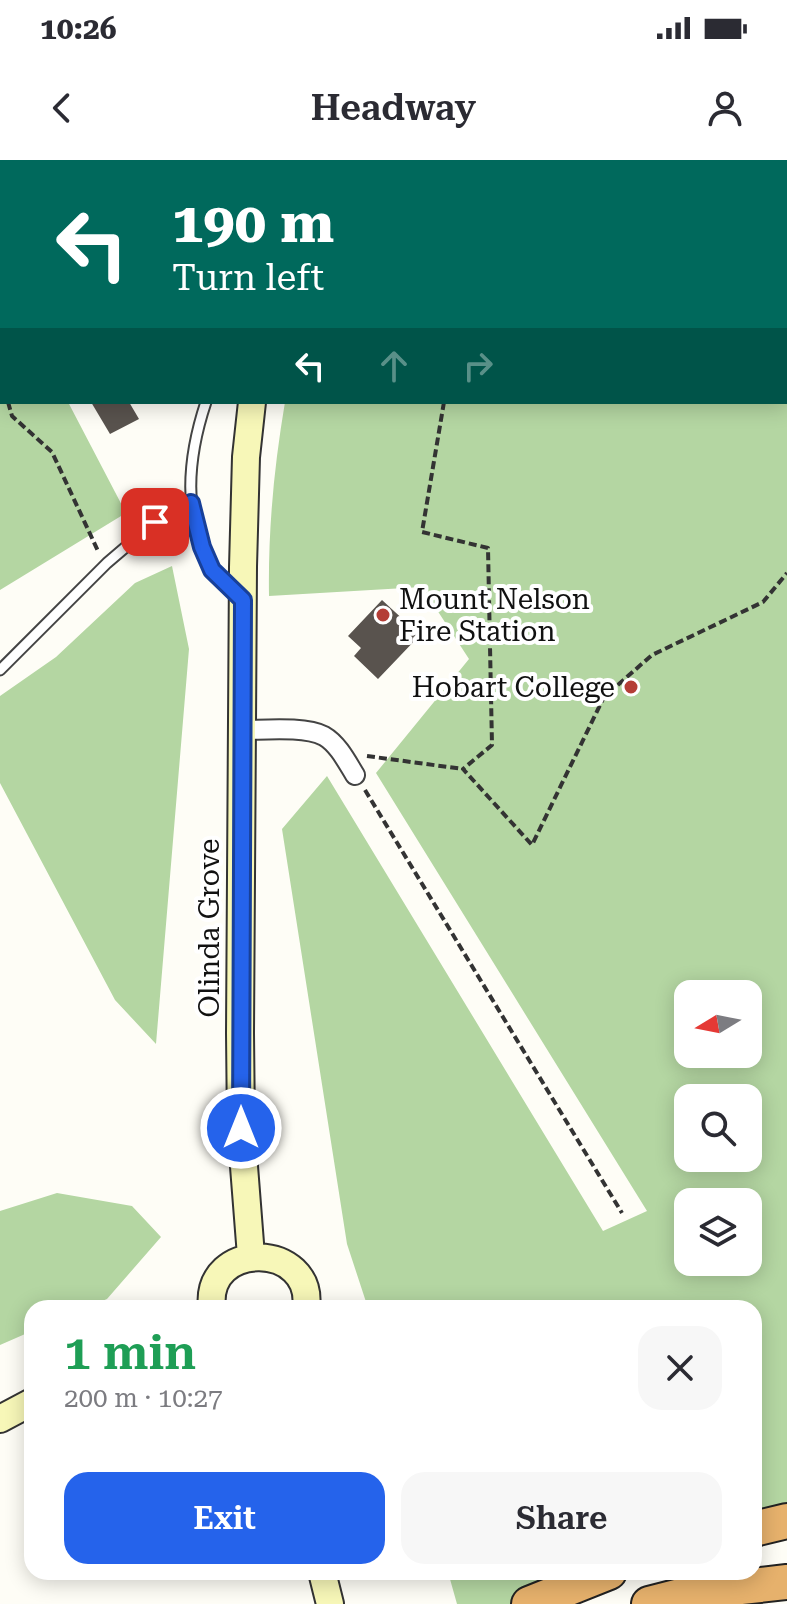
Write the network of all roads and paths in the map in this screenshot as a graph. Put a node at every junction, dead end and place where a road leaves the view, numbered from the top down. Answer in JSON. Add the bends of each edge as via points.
{"nodes":[{"id":1,"x":9,"y":404,"type":"edge"},
{"id":2,"x":205,"y":404,"type":"edge"},
{"id":3,"x":252,"y":404,"type":"edge"},
{"id":4,"x":444,"y":404,"type":"edge"},
{"id":5,"x":191,"y":503,"type":"junction"},
{"id":6,"x":107,"y":563,"type":"junction"},
{"id":7,"x":787,"y":573,"type":"edge"},
{"id":8,"x":243,"y":600,"type":"junction"},
{"id":9,"x":0,"y":670,"type":"edge"},
{"id":10,"x":242,"y":730,"type":"junction"},
{"id":11,"x":341,"y":753,"type":"junction"},
{"id":12,"x":463,"y":769,"type":"junction"},
{"id":13,"x":355,"y":775,"type":"joint"},
{"id":14,"x":622,"y":1213,"type":"dead end"},
{"id":15,"x":251,"y":1256,"type":"junction"},
{"id":16,"x":213,"y":1300,"type":"edge"},
{"id":17,"x":305,"y":1300,"type":"edge"},
{"id":18,"x":24,"y":1406,"type":"edge"},
{"id":19,"x":0,"y":1419,"type":"edge"},
{"id":20,"x":787,"y":1521,"type":"edge"},
{"id":21,"x":762,"y":1527,"type":"edge"},
{"id":22,"x":324,"y":1580,"type":"edge"},
{"id":23,"x":589,"y":1580,"type":"edge"},
{"id":24,"x":787,"y":1582,"type":"edge"},
{"id":25,"x":544,"y":1598,"type":"edge"},
{"id":26,"x":787,"y":1602,"type":"edge"},
{"id":27,"x":330,"y":1604,"type":"edge"},
{"id":28,"x":512,"y":1604,"type":"edge"},
{"id":29,"x":649,"y":1604,"type":"edge"},
{"id":30,"x":760,"y":1604,"type":"edge"}],
"edges":[{"from":1,"to":6,"type":"path","via":[[12,416],[52,452]]},
{"from":2,"to":5,"type":"lane","via":[[190,466]]},
{"from":3,"to":8,"type":"main road","name":"Olinda Grove"},
{"from":4,"to":12,"type":"path","via":[[422,532],[488,548],[492,745]]},
{"from":5,"to":6,"type":"lane","via":[[155,522]]},
{"from":5,"to":8,"type":"lane","via":[[212,570]]},
{"from":6,"to":9,"type":"lane"},
{"from":7,"to":12,"type":"path","via":[[763,602],[652,655],[604,697],[532,845]]},
{"from":8,"to":10,"type":"main road","name":"Olinda Grove"},
{"from":10,"to":11,"type":"street","via":[[313,732]]},
{"from":10,"to":15,"type":"main road","name":"Olinda Grove","via":[[241,1128]]},
{"from":11,"to":12,"type":"path"},
{"from":11,"to":13,"type":"street"},
{"from":13,"to":14,"type":"path"},
{"from":15,"to":16,"type":"main road","via":[[223,1272]]},
{"from":15,"to":17,"type":"main road","via":[[282,1262],[303,1286]]},
{"from":18,"to":19,"type":"main road"},
{"from":20,"to":21,"type":"highway"},
{"from":22,"to":27,"type":"main road"},
{"from":23,"to":25,"type":"highway"},
{"from":24,"to":29,"type":"highway","via":[[696,1592]]},
{"from":25,"to":28,"type":"highway"},
{"from":26,"to":30,"type":"highway"}]}
